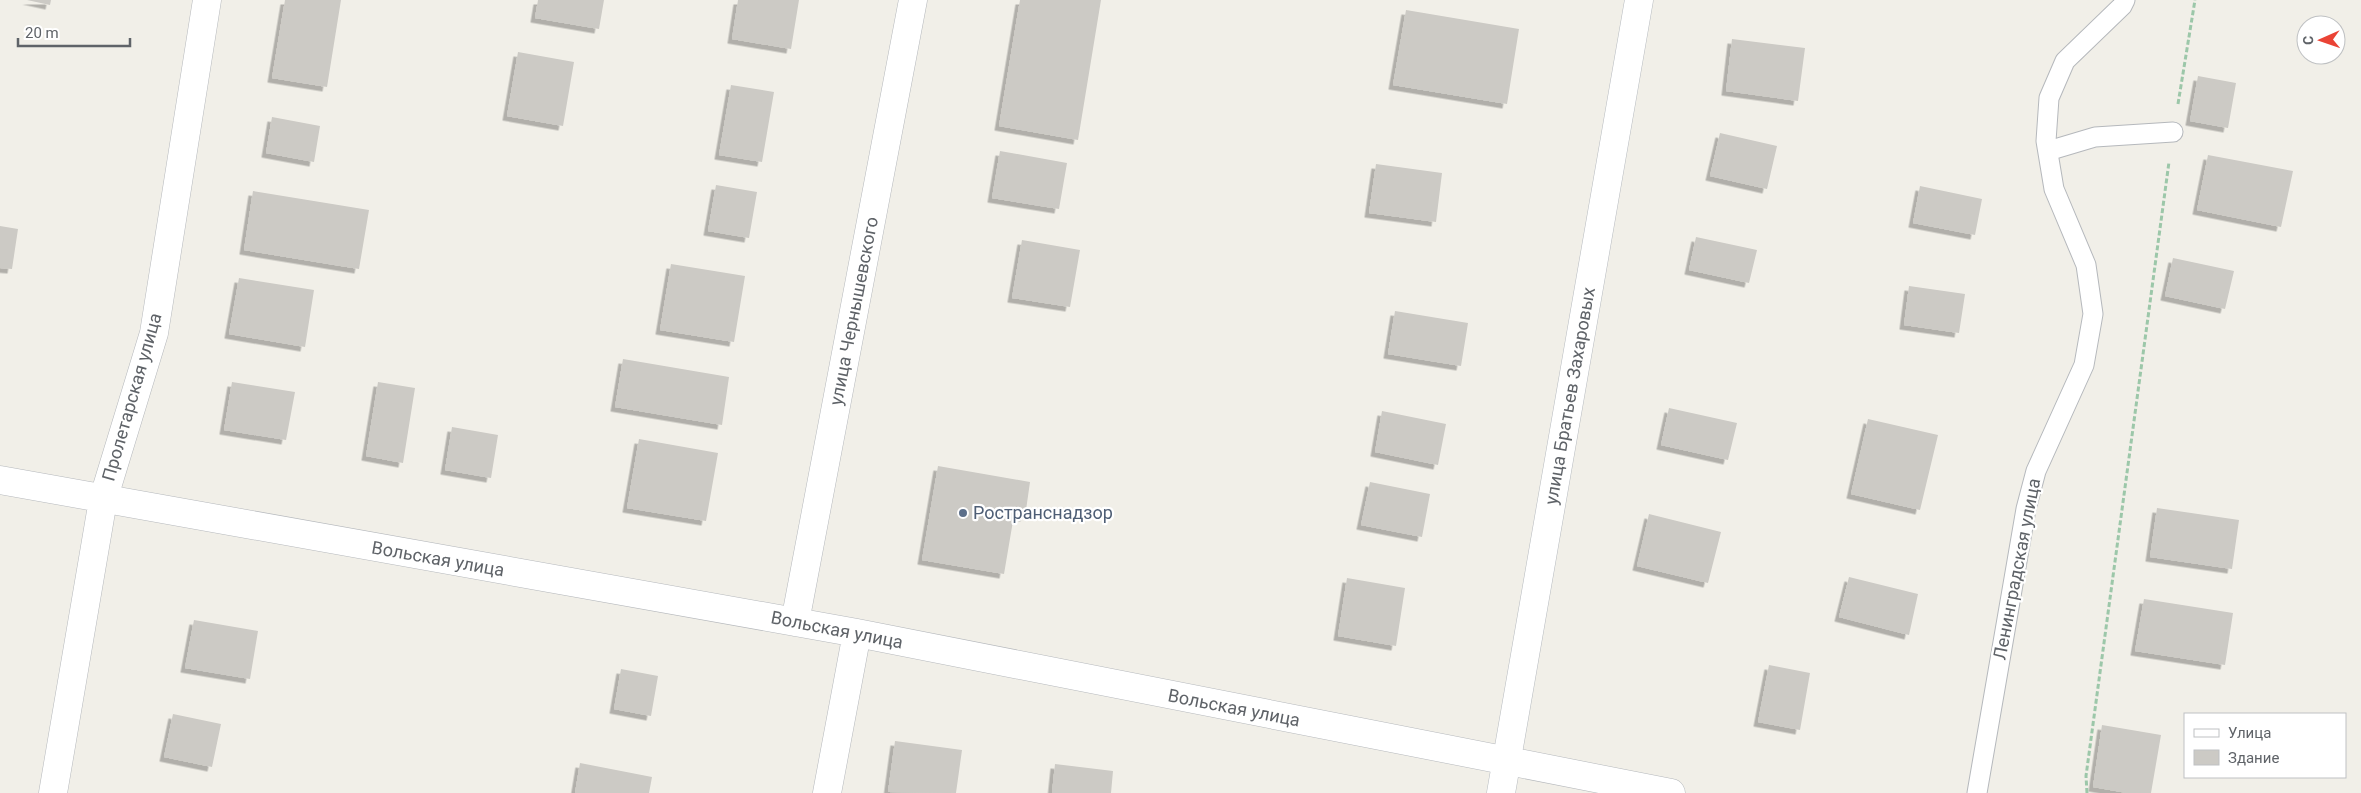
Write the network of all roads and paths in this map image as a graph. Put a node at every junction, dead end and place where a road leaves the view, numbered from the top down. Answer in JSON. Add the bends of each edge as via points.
{"nodes":[{"id":1,"x":207,"y":0,"type":"edge"},
{"id":2,"x":913,"y":0,"type":"edge"},
{"id":3,"x":1639,"y":0,"type":"edge"},
{"id":4,"x":2125,"y":0,"type":"edge"},
{"id":5,"x":2195,"y":0,"type":"edge"},
{"id":6,"x":2173,"y":132,"type":"junction"},
{"id":7,"x":2048,"y":151,"type":"junction"},
{"id":8,"x":0,"y":480,"type":"edge"},
{"id":9,"x":103,"y":500,"type":"junction"},
{"id":10,"x":795,"y":622,"type":"junction"},
{"id":11,"x":857,"y":633,"type":"junction"},
{"id":12,"x":1506,"y":761,"type":"junction"},
{"id":13,"x":53,"y":793,"type":"edge"},
{"id":14,"x":827,"y":793,"type":"edge"},
{"id":15,"x":1500,"y":793,"type":"edge"},
{"id":16,"x":1671,"y":793,"type":"edge"},
{"id":17,"x":1977,"y":793,"type":"edge"},
{"id":18,"x":2087,"y":793,"type":"edge"}],
"edges":[{"from":1,"to":9,"type":"street","name":"Пролетарская улица","via":[[154,333]]},
{"from":2,"to":10,"type":"street","name":"улица Чернышевского"},
{"from":3,"to":12,"type":"street","name":"улица Братьев Захаровых"},
{"from":4,"to":7,"type":"lane","name":"Ленинградская улица","via":[[2065,61],[2049,98]]},
{"from":5,"to":6,"type":"path"},
{"from":6,"to":7,"type":"lane","via":[[2095,137]]},
{"from":6,"to":18,"type":"path"},
{"from":7,"to":17,"type":"lane","name":"Ленинградская улица","via":[[2054,189],[2086,265],[2092,314],[2084,365],[2036,470],[2026,509]]},
{"from":8,"to":9,"type":"street","name":"Вольская улица"},
{"from":9,"to":10,"type":"street","name":"Вольская улица"},
{"from":9,"to":13,"type":"street","name":"Пролетарская улица"},
{"from":10,"to":11,"type":"street","name":"Вольская улица"},
{"from":11,"to":12,"type":"street","name":"Вольская улица"},
{"from":11,"to":14,"type":"street"},
{"from":12,"to":15,"type":"street","name":"улица Братьев Захаровых"},
{"from":12,"to":16,"type":"street","name":"Вольская улица"}]}
